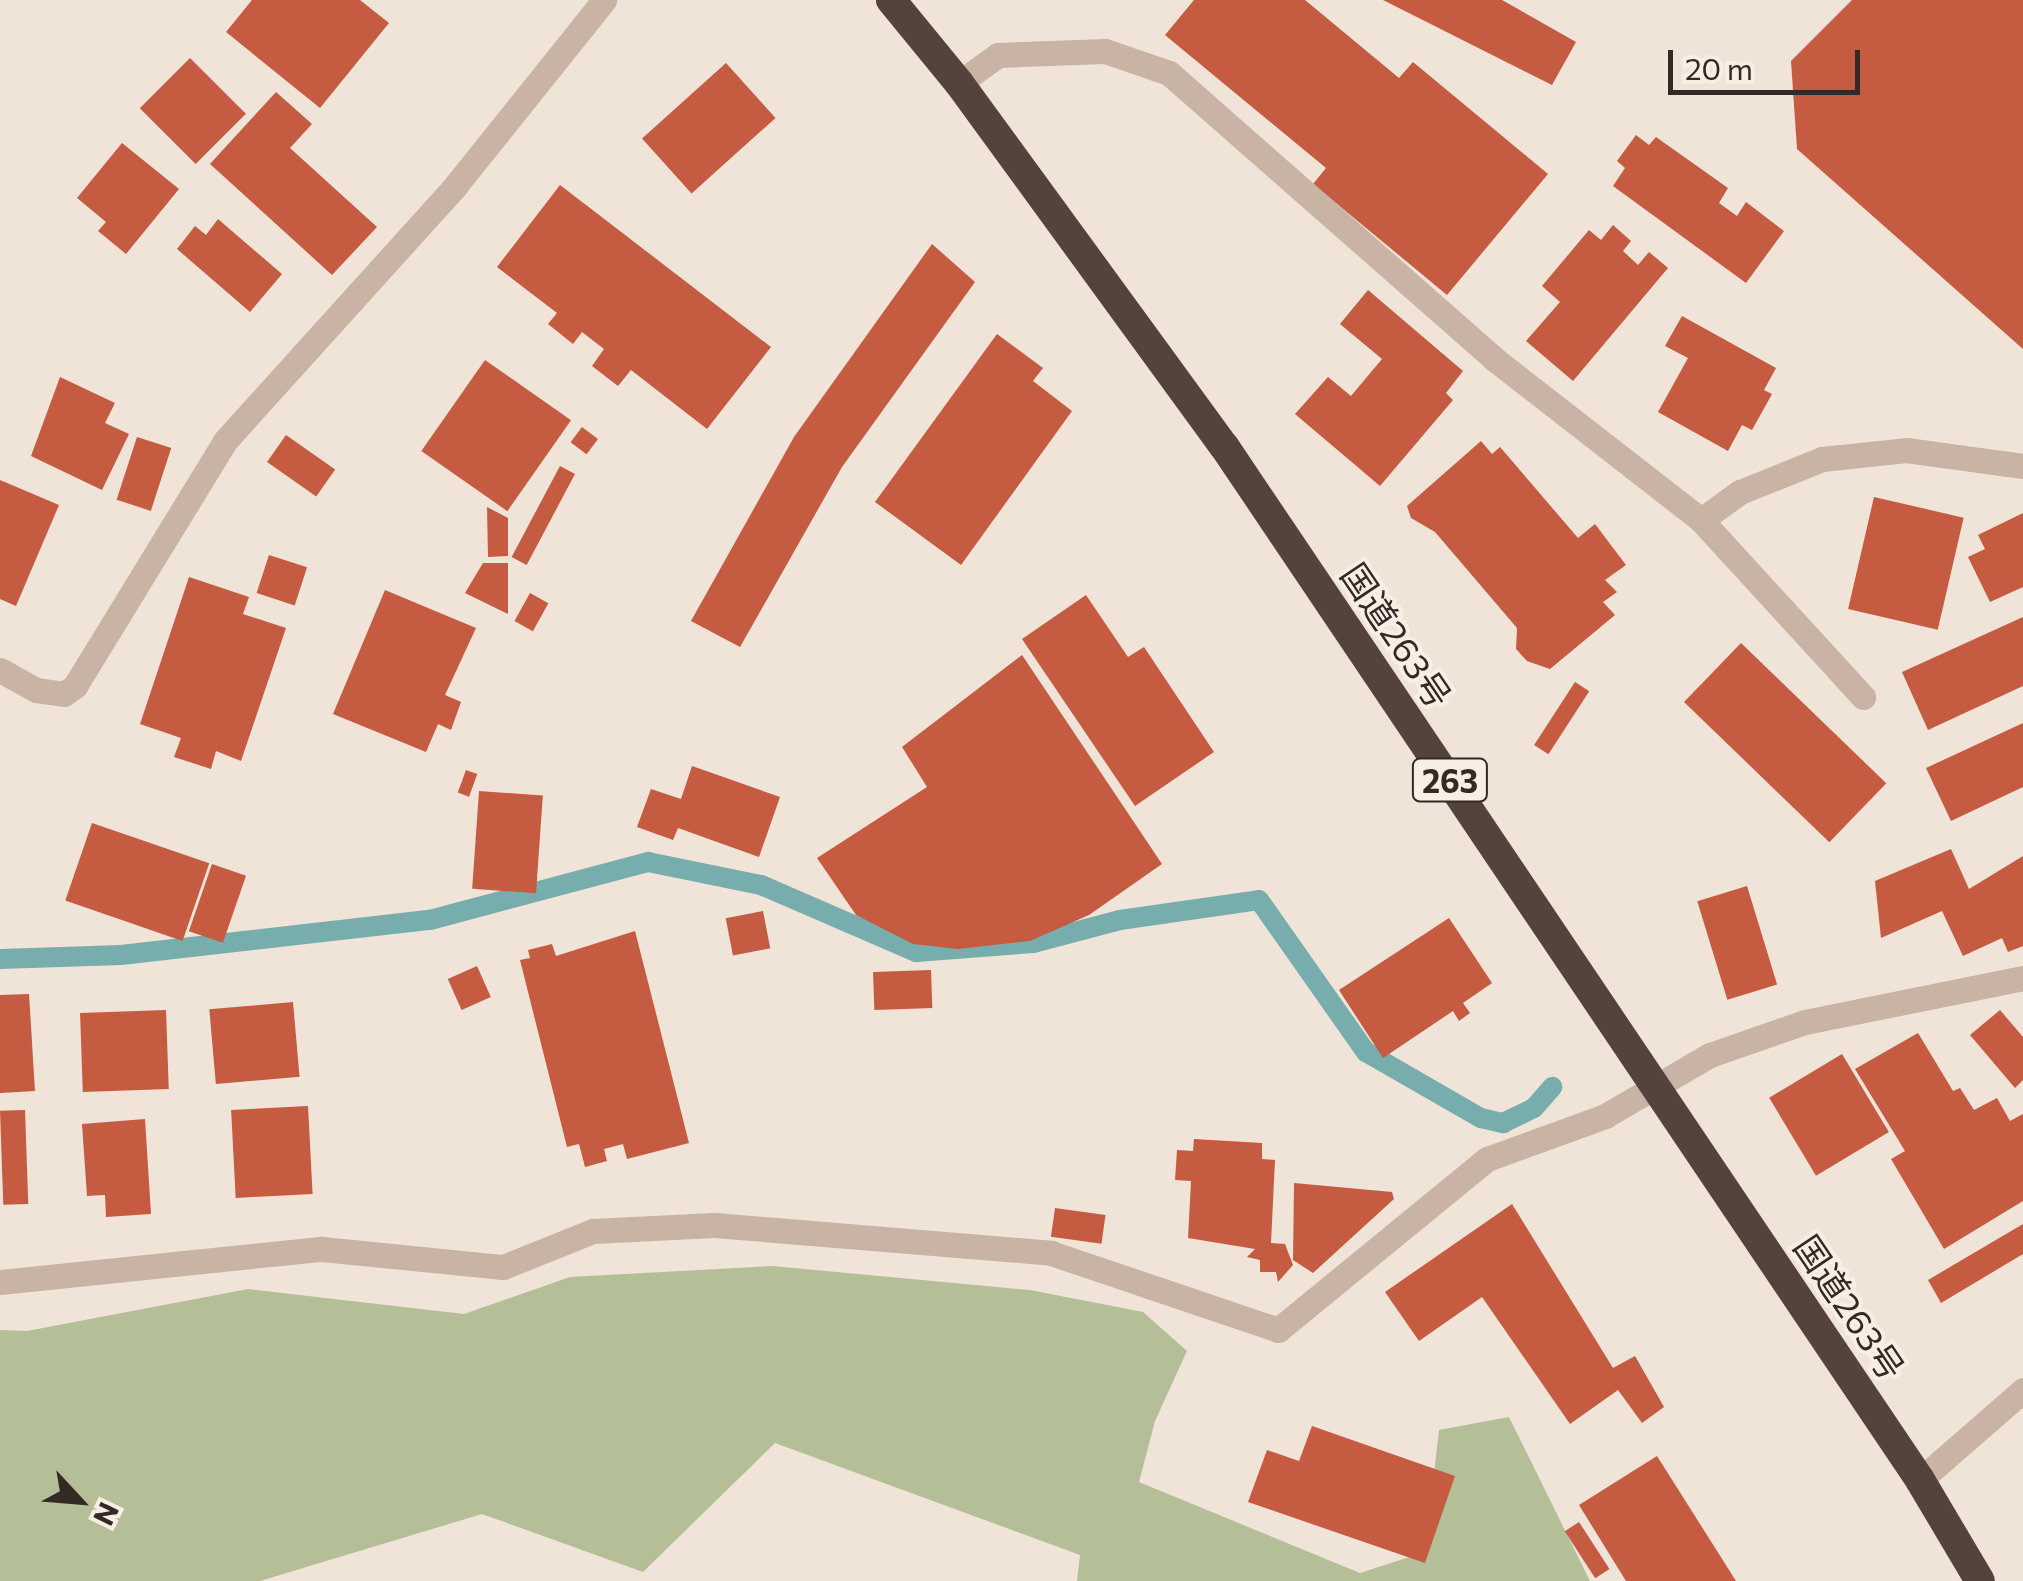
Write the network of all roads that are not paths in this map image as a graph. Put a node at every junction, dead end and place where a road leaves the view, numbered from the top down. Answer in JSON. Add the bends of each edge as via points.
{"nodes":[{"id":1,"x":604,"y":0,"type":"edge"},
{"id":2,"x":891,"y":0,"type":"edge"},
{"id":3,"x":960,"y":83,"type":"junction"},
{"id":4,"x":2023,"y":466,"type":"edge"},
{"id":5,"x":1701,"y":520,"type":"junction"},
{"id":6,"x":0,"y":670,"type":"edge"},
{"id":7,"x":1863,"y":697,"type":"dead end"},
{"id":8,"x":2023,"y":978,"type":"edge"},
{"id":9,"x":1656,"y":1084,"type":"junction"},
{"id":10,"x":0,"y":1282,"type":"edge"},
{"id":11,"x":2023,"y":1390,"type":"edge"},
{"id":12,"x":1920,"y":1480,"type":"junction"},
{"id":13,"x":1980,"y":1581,"type":"edge"}],
"edges":[{"from":1,"to":6,"type":"street","via":[[456,185],[225,441],[75,686],[64,694],[36,690]]},
{"from":2,"to":3,"type":"highway","name":"国道263号","number":"263"},
{"from":3,"to":5,"type":"street","via":[[998,55],[1106,51],[1169,73],[1492,358]]},
{"from":3,"to":9,"type":"highway","name":"国道263号","number":"263","via":[[1224,446]]},
{"from":4,"to":5,"type":"street","via":[[1906,450],[1822,459],[1740,492]]},
{"from":5,"to":7,"type":"street"},
{"from":8,"to":9,"type":"street","via":[[1805,1022],[1710,1055]]},
{"from":9,"to":10,"type":"street","via":[[1605,1116],[1486,1160],[1278,1330],[1051,1253],[714,1225],[593,1231],[503,1267],[322,1248]]},
{"from":9,"to":12,"type":"highway","name":"国道263号","number":"263"},
{"from":11,"to":12,"type":"street"},
{"from":12,"to":13,"type":"highway","name":"国道263号","number":"263"}]}
